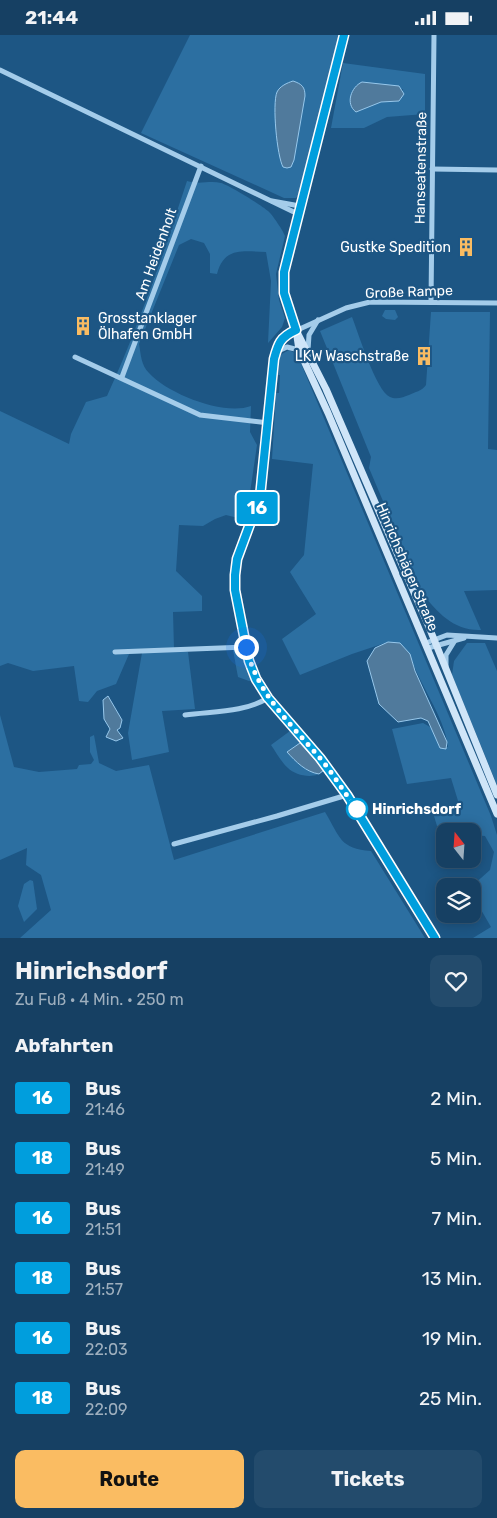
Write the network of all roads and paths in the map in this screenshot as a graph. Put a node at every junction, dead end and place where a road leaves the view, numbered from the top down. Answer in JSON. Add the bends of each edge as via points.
{"nodes":[{"id":1,"x":344,"y":35,"type":"edge"},
{"id":2,"x":434,"y":35,"type":"edge"},
{"id":3,"x":0,"y":70,"type":"edge"},
{"id":4,"x":201,"y":166,"type":"junction"},
{"id":5,"x":432,"y":169,"type":"junction"},
{"id":6,"x":497,"y":170,"type":"edge"},
{"id":7,"x":271,"y":201,"type":"junction"},
{"id":8,"x":300,"y":206,"type":"junction"},
{"id":9,"x":298,"y":214,"type":"junction"},
{"id":10,"x":431,"y":302,"type":"junction"},
{"id":11,"x":497,"y":303,"type":"edge"},
{"id":12,"x":319,"y":320,"type":"junction"},
{"id":13,"x":296,"y":330,"type":"junction"},
{"id":14,"x":299,"y":350,"type":"junction"},
{"id":15,"x":308,"y":350,"type":"junction"},
{"id":16,"x":276,"y":353,"type":"junction"},
{"id":17,"x":76,"y":355,"type":"dead end"},
{"id":18,"x":122,"y":377,"type":"junction"},
{"id":19,"x":269,"y":423,"type":"junction"},
{"id":20,"x":464,"y":638,"type":"junction"},
{"id":21,"x":497,"y":638,"type":"edge"},
{"id":22,"x":454,"y":642,"type":"junction"},
{"id":23,"x":436,"y":643,"type":"junction"},
{"id":24,"x":427,"y":646,"type":"junction"},
{"id":25,"x":246,"y":647,"type":"junction"},
{"id":26,"x":115,"y":652,"type":"dead end"},
{"id":27,"x":446,"y":669,"type":"junction"},
{"id":28,"x":268,"y":698,"type":"junction"},
{"id":29,"x":185,"y":715,"type":"dead end"},
{"id":30,"x":347,"y":795,"type":"junction"},
{"id":31,"x":497,"y":795,"type":"edge"},
{"id":32,"x":497,"y":813,"type":"edge"},
{"id":33,"x":174,"y":844,"type":"dead end"},
{"id":34,"x":435,"y":938,"type":"edge"}],
"edges":[{"from":1,"to":8,"type":"main road","name":"Hinrichshäger Straße"},
{"from":2,"to":5,"type":"street","name":"Hanseatenstraße"},
{"from":3,"to":4,"type":"street"},
{"from":4,"to":7,"type":"street"},
{"from":4,"to":18,"type":"street","name":"Am Heidenholt"},
{"from":5,"to":6,"type":"street"},
{"from":5,"to":10,"type":"street","name":"Hanseatenstraße"},
{"from":7,"to":8,"type":"street"},
{"from":7,"to":9,"type":"street"},
{"from":8,"to":9,"type":"main road","name":"Hinrichshäger Straße"},
{"from":9,"to":13,"type":"main road","name":"Hinrichshäger Straße","via":[[283,285]]},
{"from":10,"to":11,"type":"street","name":"Große Rampe"},
{"from":10,"to":12,"type":"street","name":"Große Rampe","via":[[370,302]]},
{"from":12,"to":13,"type":"street","name":"Große Rampe"},
{"from":12,"to":15,"type":"street","via":[[309,335]]},
{"from":13,"to":14,"type":"main road","name":"Hinrichshäger Straße"},
{"from":13,"to":15,"type":"main road","name":"Hinrichshäger Straße"},
{"from":13,"to":16,"type":"street","via":[[282,337]]},
{"from":14,"to":16,"type":"street","via":[[287,347]]},
{"from":14,"to":24,"type":"main road","name":"Hinrichshäger Straße"},
{"from":15,"to":23,"type":"main road","name":"Hinrichshäger Straße"},
{"from":16,"to":19,"type":"street"},
{"from":17,"to":18,"type":"street"},
{"from":18,"to":19,"type":"street","via":[[200,415]]},
{"from":19,"to":25,"type":"street","via":[[260,497],[237,559],[235,575]]},
{"from":20,"to":21,"type":"street"},
{"from":20,"to":22,"type":"street"},
{"from":20,"to":23,"type":"street","via":[[447,635]]},
{"from":22,"to":23,"type":"street"},
{"from":22,"to":27,"type":"street","via":[[446,655]]},
{"from":23,"to":24,"type":"street"},
{"from":23,"to":27,"type":"main road","name":"Hinrichshäger Straße"},
{"from":24,"to":32,"type":"main road","name":"Hinrichshäger Straße"},
{"from":25,"to":26,"type":"street"},
{"from":25,"to":28,"type":"street","via":[[252,669]]},
{"from":27,"to":31,"type":"main road","name":"Hinrichshäger Straße"},
{"from":28,"to":29,"type":"street","via":[[228,712]]},
{"from":28,"to":30,"type":"street"},
{"from":30,"to":33,"type":"street"},
{"from":30,"to":34,"type":"street"}]}
